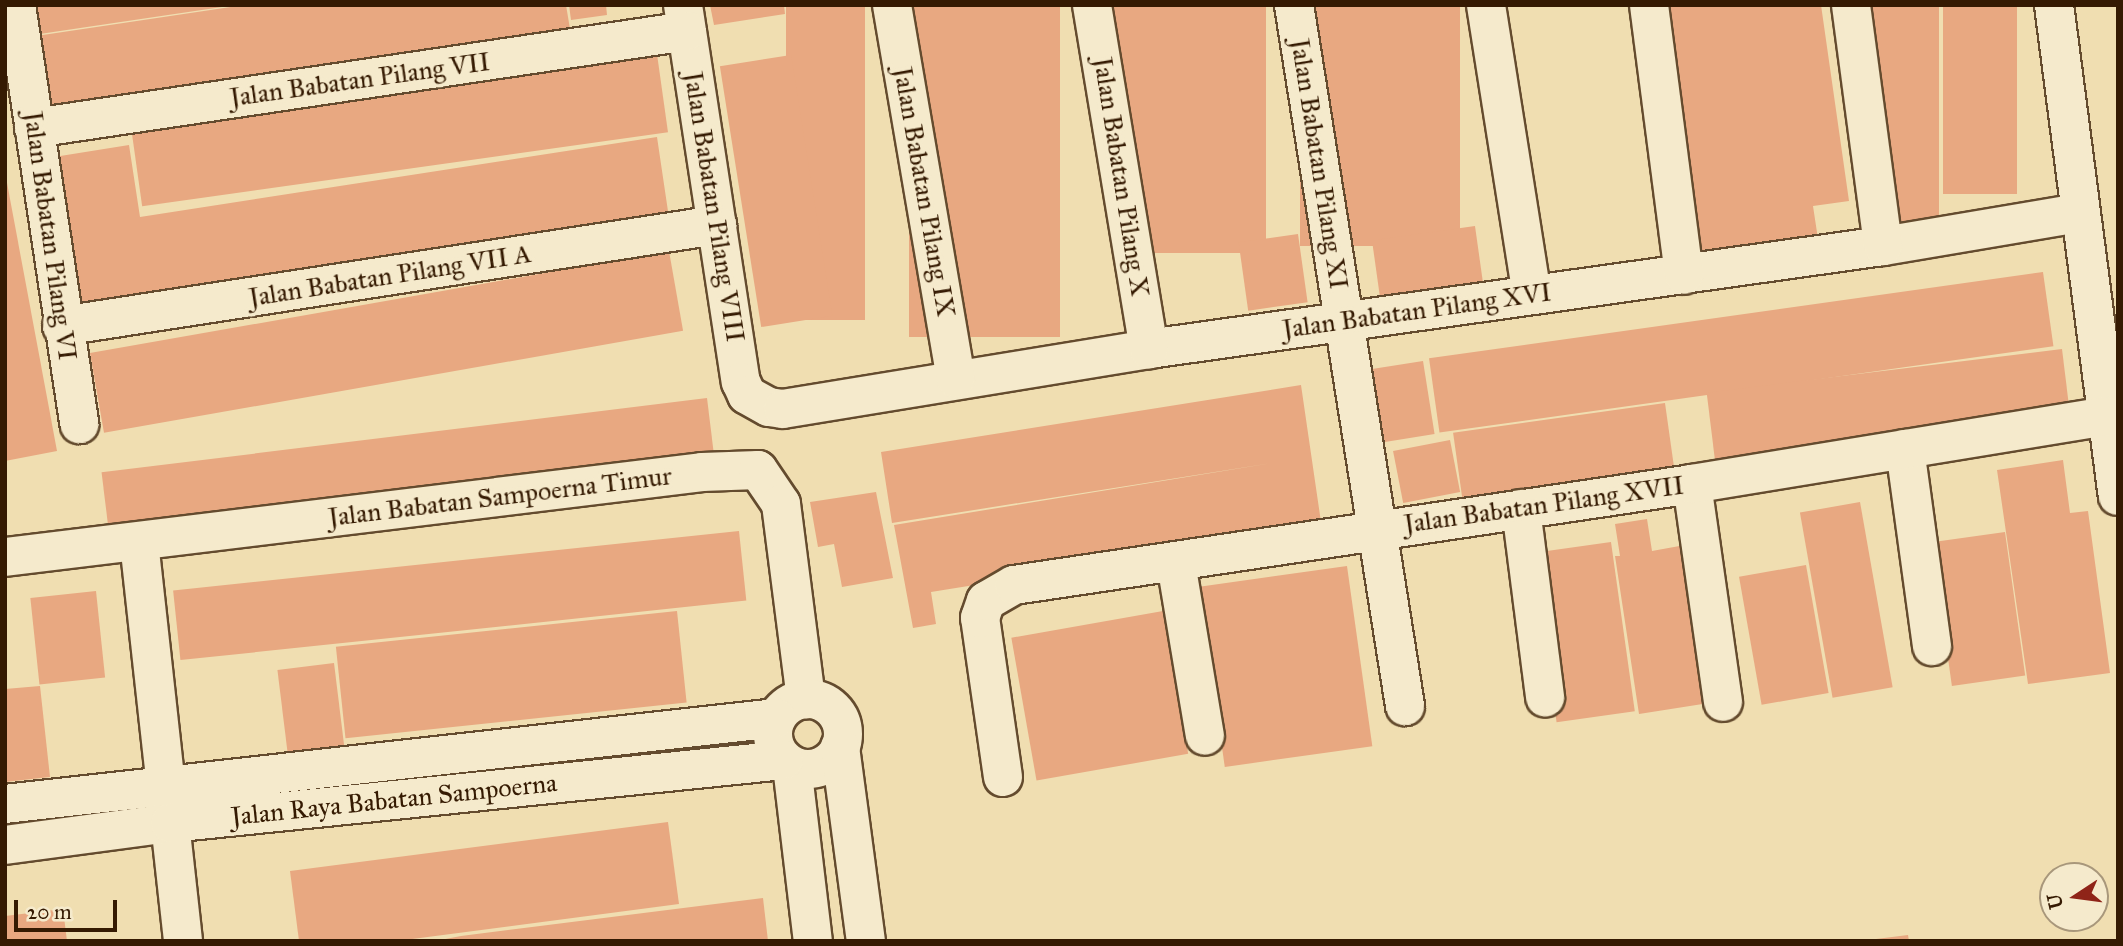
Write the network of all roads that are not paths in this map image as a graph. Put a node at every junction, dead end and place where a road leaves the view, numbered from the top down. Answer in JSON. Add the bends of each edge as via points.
{"nodes":[{"id":1,"x":16,"y":5,"type":"edge"},
{"id":2,"x":892,"y":5,"type":"edge"},
{"id":3,"x":1092,"y":5,"type":"edge"},
{"id":4,"x":1294,"y":5,"type":"edge"},
{"id":5,"x":1486,"y":5,"type":"edge"},
{"id":6,"x":1649,"y":5,"type":"edge"},
{"id":7,"x":1851,"y":5,"type":"edge"},
{"id":8,"x":2054,"y":5,"type":"edge"},
{"id":9,"x":685,"y":18,"type":"edge"},
{"id":10,"x":34,"y":128,"type":"junction"},
{"id":11,"x":2079,"y":213,"type":"junction"},
{"id":12,"x":717,"y":225,"type":"junction"},
{"id":13,"x":1883,"y":246,"type":"junction"},
{"id":14,"x":1684,"y":275,"type":"junction"},
{"id":15,"x":1532,"y":294,"type":"junction"},
{"id":16,"x":1344,"y":323,"type":"junction"},
{"id":17,"x":62,"y":326,"type":"junction"},
{"id":18,"x":1149,"y":349,"type":"junction"},
{"id":19,"x":956,"y":379,"type":"junction"},
{"id":20,"x":757,"y":403,"type":"joint"},
{"id":21,"x":2106,"y":416,"type":"junction"},
{"id":22,"x":79,"y":424,"type":"dead end"},
{"id":23,"x":1905,"y":449,"type":"junction"},
{"id":24,"x":1692,"y":484,"type":"junction"},
{"id":25,"x":2118,"y":496,"type":"edge"},
{"id":26,"x":1521,"y":509,"type":"junction"},
{"id":27,"x":1378,"y":528,"type":"junction"},
{"id":28,"x":139,"y":542,"type":"junction"},
{"id":29,"x":5,"y":557,"type":"edge"},
{"id":30,"x":1176,"y":563,"type":"junction"},
{"id":31,"x":1931,"y":646,"type":"dead end"},
{"id":32,"x":1545,"y":697,"type":"dead end"},
{"id":33,"x":1723,"y":702,"type":"dead end"},
{"id":34,"x":1405,"y":706,"type":"dead end"},
{"id":35,"x":791,"y":709,"type":"junction"},
{"id":36,"x":1205,"y":736,"type":"dead end"},
{"id":37,"x":840,"y":747,"type":"junction"},
{"id":38,"x":788,"y":763,"type":"junction"},
{"id":39,"x":1003,"y":777,"type":"dead end"},
{"id":40,"x":166,"y":785,"type":"junction"},
{"id":41,"x":5,"y":804,"type":"edge"},
{"id":42,"x":170,"y":823,"type":"junction"},
{"id":43,"x":5,"y":845,"type":"edge"},
{"id":44,"x":183,"y":941,"type":"edge"},
{"id":45,"x":813,"y":941,"type":"edge"},
{"id":46,"x":866,"y":941,"type":"edge"}],
"edges":[{"from":1,"to":10,"type":"street","name":"Jalan Babatan Pilang VI"},
{"from":2,"to":19,"type":"street","name":"Jalan Babatan Pilang IX"},
{"from":3,"to":18,"type":"street","name":"Jalan Babatan Pilang X"},
{"from":4,"to":16,"type":"street","name":"Jalan Babatan Pilang XI"},
{"from":5,"to":15,"type":"street"},
{"from":6,"to":14,"type":"street"},
{"from":7,"to":13,"type":"street"},
{"from":8,"to":11,"type":"street"},
{"from":9,"to":10,"type":"street","name":"Jalan Babatan Pilang VII"},
{"from":9,"to":12,"type":"street","name":"Jalan Babatan Pilang VIII"},
{"from":10,"to":17,"type":"street","name":"Jalan Babatan Pilang VI"},
{"from":11,"to":13,"type":"street","name":"Jalan Babatan Pilang XVI"},
{"from":11,"to":21,"type":"street"},
{"from":12,"to":17,"type":"street","name":"Jalan Babatan Pilang VII A"},
{"from":12,"to":20,"type":"street","name":"Jalan Babatan Pilang VIII","via":[[741,382]]},
{"from":13,"to":14,"type":"street","name":"Jalan Babatan Pilang XVI"},
{"from":14,"to":15,"type":"street","name":"Jalan Babatan Pilang XVI"},
{"from":15,"to":16,"type":"street","name":"Jalan Babatan Pilang XVI"},
{"from":16,"to":18,"type":"street","name":"Jalan Babatan Pilang XVI"},
{"from":16,"to":27,"type":"street","name":"Jalan Babatan Pilang XI"},
{"from":17,"to":22,"type":"street","name":"Jalan Babatan Pilang VI"},
{"from":18,"to":19,"type":"street","name":"Jalan Babatan Pilang XVI"},
{"from":19,"to":20,"type":"street","name":"Jalan Babatan Pilang XVI","via":[[783,409]]},
{"from":21,"to":23,"type":"street","name":"Jalan Babatan Pilang XVII"},
{"from":21,"to":25,"type":"street"},
{"from":23,"to":24,"type":"street","name":"Jalan Babatan Pilang XVII"},
{"from":23,"to":31,"type":"street"},
{"from":24,"to":26,"type":"street","name":"Jalan Babatan Pilang XVII"},
{"from":24,"to":33,"type":"street"},
{"from":26,"to":27,"type":"street","name":"Jalan Babatan Pilang XVII"},
{"from":26,"to":32,"type":"street"},
{"from":27,"to":30,"type":"street","name":"Jalan Babatan Pilang XVII"},
{"from":27,"to":34,"type":"street","name":"Jalan Babatan Pilang XI"},
{"from":28,"to":29,"type":"street","name":"Jalan Babatan Sampoerna Timur"},
{"from":28,"to":35,"type":"street","name":"Jalan Babatan Sampoerna Timur","via":[[702,472],[758,470],[781,504]]},
{"from":28,"to":40,"type":"street"},
{"from":30,"to":36,"type":"street"},
{"from":30,"to":39,"type":"street","name":"Jalan Babatan Pilang XVII","via":[[1014,585],[986,601],[981,630]]},
{"from":35,"to":37,"type":"street","via":[[828,705],[842,724]]},
{"from":35,"to":38,"type":"street","via":[[772,741]]},
{"from":35,"to":40,"type":"street","name":"Jalan Raya Babatan Sampoerna"},
{"from":37,"to":38,"type":"street","via":[[820,768]]},
{"from":37,"to":46,"type":"street"},
{"from":38,"to":42,"type":"street","name":"Jalan Raya Babatan Sampoerna"},
{"from":38,"to":45,"type":"street"},
{"from":40,"to":41,"type":"street","name":"Jalan Raya Babatan Sampoerna"},
{"from":40,"to":42,"type":"street"},
{"from":42,"to":43,"type":"street","name":"Jalan Raya Babatan Sampoerna"},
{"from":42,"to":44,"type":"street"}]}
